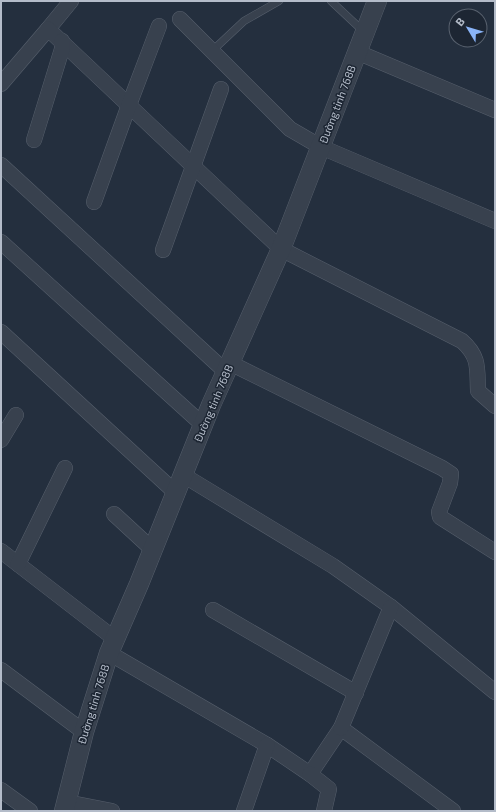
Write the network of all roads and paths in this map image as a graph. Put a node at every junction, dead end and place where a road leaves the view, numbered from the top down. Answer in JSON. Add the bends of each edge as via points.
{"nodes":[{"id":1,"x":71,"y":1,"type":"edge"},
{"id":2,"x":279,"y":1,"type":"edge"},
{"id":3,"x":331,"y":1,"type":"edge"},
{"id":4,"x":377,"y":1,"type":"edge"},
{"id":5,"x":180,"y":19,"type":"dead end"},
{"id":6,"x":159,"y":26,"type":"dead end"},
{"id":7,"x":48,"y":29,"type":"junction"},
{"id":8,"x":364,"y":33,"type":"junction"},
{"id":9,"x":62,"y":41,"type":"junction"},
{"id":10,"x":212,"y":50,"type":"junction"},
{"id":11,"x":357,"y":52,"type":"junction"},
{"id":12,"x":1,"y":84,"type":"edge"},
{"id":13,"x":221,"y":88,"type":"dead end"},
{"id":14,"x":129,"y":105,"type":"junction"},
{"id":15,"x":495,"y":110,"type":"edge"},
{"id":16,"x":34,"y":140,"type":"dead end"},
{"id":17,"x":321,"y":147,"type":"junction"},
{"id":18,"x":1,"y":165,"type":"edge"},
{"id":19,"x":194,"y":166,"type":"junction"},
{"id":20,"x":94,"y":202,"type":"dead end"},
{"id":21,"x":495,"y":221,"type":"edge"},
{"id":22,"x":1,"y":242,"type":"edge"},
{"id":23,"x":281,"y":249,"type":"junction"},
{"id":24,"x":163,"y":250,"type":"dead end"},
{"id":25,"x":1,"y":332,"type":"edge"},
{"id":26,"x":228,"y":368,"type":"junction"},
{"id":27,"x":495,"y":406,"type":"edge"},
{"id":28,"x":16,"y":415,"type":"dead end"},
{"id":29,"x":203,"y":425,"type":"junction"},
{"id":30,"x":1,"y":440,"type":"edge"},
{"id":31,"x":65,"y":468,"type":"dead end"},
{"id":32,"x":183,"y":474,"type":"junction"},
{"id":33,"x":176,"y":493,"type":"junction"},
{"id":34,"x":114,"y":514,"type":"dead end"},
{"id":35,"x":153,"y":550,"type":"junction"},
{"id":36,"x":1,"y":551,"type":"edge"},
{"id":37,"x":495,"y":552,"type":"edge"},
{"id":38,"x":18,"y":564,"type":"junction"},
{"id":39,"x":391,"y":607,"type":"junction"},
{"id":40,"x":213,"y":610,"type":"dead end"},
{"id":41,"x":112,"y":646,"type":"junction"},
{"id":42,"x":1,"y":670,"type":"edge"},
{"id":43,"x":495,"y":692,"type":"edge"},
{"id":44,"x":356,"y":693,"type":"junction"},
{"id":45,"x":341,"y":728,"type":"junction"},
{"id":46,"x":84,"y":732,"type":"junction"},
{"id":47,"x":267,"y":745,"type":"junction"},
{"id":48,"x":310,"y":774,"type":"junction"},
{"id":49,"x":1,"y":790,"type":"edge"},
{"id":50,"x":65,"y":807,"type":"edge"},
{"id":51,"x":30,"y":811,"type":"edge"},
{"id":52,"x":112,"y":811,"type":"edge"},
{"id":53,"x":244,"y":811,"type":"edge"},
{"id":54,"x":324,"y":811,"type":"edge"},
{"id":55,"x":453,"y":811,"type":"edge"}],
"edges":[{"from":1,"to":7,"type":"street"},
{"from":2,"to":10,"type":"lane","via":[[244,21]]},
{"from":3,"to":8,"type":"lane"},
{"from":4,"to":8,"type":"street","name":"Đường tỉnh 768B"},
{"from":5,"to":10,"type":"street"},
{"from":6,"to":14,"type":"street"},
{"from":7,"to":9,"type":"street"},
{"from":7,"to":12,"type":"street"},
{"from":8,"to":11,"type":"street","name":"Đường tỉnh 768B"},
{"from":9,"to":14,"type":"street"},
{"from":9,"to":16,"type":"street","via":[[62,49]]},
{"from":10,"to":17,"type":"street","via":[[290,129]]},
{"from":11,"to":15,"type":"street"},
{"from":11,"to":17,"type":"street","name":"Đường tỉnh 768B"},
{"from":13,"to":19,"type":"street"},
{"from":14,"to":19,"type":"street"},
{"from":14,"to":20,"type":"street"},
{"from":17,"to":21,"type":"street"},
{"from":17,"to":23,"type":"street","name":"Đường tỉnh 768B"},
{"from":18,"to":26,"type":"street"},
{"from":19,"to":23,"type":"street"},
{"from":19,"to":24,"type":"street"},
{"from":22,"to":29,"type":"street"},
{"from":23,"to":26,"type":"street","name":"Đường tỉnh 768B"},
{"from":23,"to":27,"type":"street","via":[[462,341],[472,350],[477,364],[478,391]]},
{"from":25,"to":33,"type":"street"},
{"from":26,"to":29,"type":"street","name":"Đường tỉnh 768B"},
{"from":26,"to":37,"type":"street","via":[[442,468],[450,474],[450,483],[439,512],[440,517]]},
{"from":28,"to":30,"type":"street"},
{"from":29,"to":32,"type":"street","name":"Đường tỉnh 768B"},
{"from":31,"to":38,"type":"street"},
{"from":32,"to":33,"type":"street","name":"Đường tỉnh 768B"},
{"from":32,"to":39,"type":"street","via":[[333,566]]},
{"from":33,"to":35,"type":"street","name":"Đường tỉnh 768B"},
{"from":34,"to":35,"type":"street"},
{"from":35,"to":41,"type":"street","name":"Đường tỉnh 768B"},
{"from":36,"to":38,"type":"street"},
{"from":38,"to":41,"type":"street"},
{"from":39,"to":43,"type":"street"},
{"from":39,"to":44,"type":"street"},
{"from":40,"to":44,"type":"street"},
{"from":41,"to":46,"type":"street","name":"Đường tỉnh 768B"},
{"from":41,"to":47,"type":"street"},
{"from":42,"to":46,"type":"street"},
{"from":44,"to":45,"type":"street"},
{"from":45,"to":48,"type":"street"},
{"from":45,"to":55,"type":"street"},
{"from":46,"to":50,"type":"street","name":"Đường tỉnh 768B"},
{"from":47,"to":48,"type":"street"},
{"from":47,"to":53,"type":"street"},
{"from":48,"to":54,"type":"street","via":[[329,788]]},
{"from":49,"to":51,"type":"street"},
{"from":50,"to":52,"type":"street"}]}
